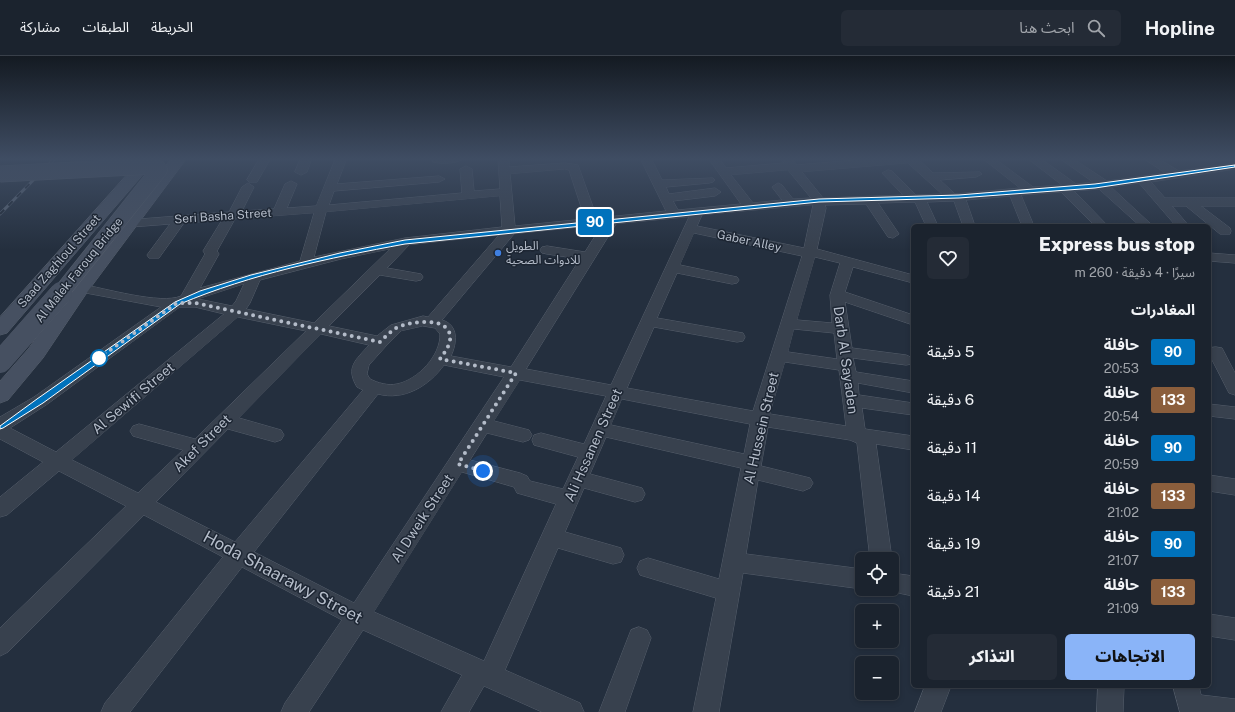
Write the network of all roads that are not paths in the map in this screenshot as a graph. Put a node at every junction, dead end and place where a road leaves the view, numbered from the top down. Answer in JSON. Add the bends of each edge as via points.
{"nodes":[{"id":1,"x":330,"y":188,"type":"edge"},
{"id":2,"x":1069,"y":188,"type":"edge"},
{"id":3,"x":123,"y":189,"type":"edge"},
{"id":4,"x":144,"y":189,"type":"edge"},
{"id":5,"x":157,"y":189,"type":"edge"},
{"id":6,"x":247,"y":189,"type":"edge"},
{"id":7,"x":289,"y":189,"type":"edge"},
{"id":8,"x":467,"y":189,"type":"edge"},
{"id":9,"x":507,"y":189,"type":"edge"},
{"id":10,"x":581,"y":189,"type":"edge"},
{"id":11,"x":660,"y":189,"type":"edge"},
{"id":12,"x":735,"y":189,"type":"edge"},
{"id":13,"x":779,"y":189,"type":"edge"},
{"id":14,"x":809,"y":189,"type":"edge"},
{"id":15,"x":905,"y":189,"type":"edge"},
{"id":16,"x":945,"y":189,"type":"edge"},
{"id":17,"x":1028,"y":189,"type":"edge"},
{"id":18,"x":1061,"y":189,"type":"edge"},
{"id":19,"x":1108,"y":189,"type":"edge"},
{"id":20,"x":1150,"y":189,"type":"edge"},
{"id":21,"x":1031,"y":191,"type":"junction"},
{"id":22,"x":507,"y":192,"type":"junction"},
{"id":23,"x":715,"y":192,"type":"dead end"},
{"id":24,"x":1014,"y":192,"type":"junction"},
{"id":25,"x":468,"y":196,"type":"junction"},
{"id":26,"x":955,"y":197,"type":"junction"},
{"id":27,"x":665,"y":198,"type":"junction"},
{"id":28,"x":915,"y":198,"type":"junction"},
{"id":29,"x":869,"y":199,"type":"junction"},
{"id":30,"x":819,"y":201,"type":"junction"},
{"id":31,"x":1162,"y":202,"type":"junction"},
{"id":32,"x":1189,"y":202,"type":"junction"},
{"id":33,"x":1220,"y":202,"type":"junction"},
{"id":34,"x":1235,"y":202,"type":"edge"},
{"id":35,"x":790,"y":203,"type":"junction"},
{"id":36,"x":750,"y":208,"type":"junction"},
{"id":37,"x":322,"y":209,"type":"junction"},
{"id":38,"x":279,"y":212,"type":"junction"},
{"id":39,"x":1235,"y":212,"type":"edge"},
{"id":40,"x":674,"y":215,"type":"junction"},
{"id":41,"x":232,"y":216,"type":"junction"},
{"id":42,"x":180,"y":219,"type":"junction"},
{"id":43,"x":611,"y":220,"type":"junction"},
{"id":44,"x":693,"y":221,"type":"junction"},
{"id":45,"x":592,"y":222,"type":"junction"},
{"id":46,"x":131,"y":223,"type":"junction"},
{"id":47,"x":931,"y":224,"type":"edge"},
{"id":48,"x":968,"y":224,"type":"edge"},
{"id":49,"x":1027,"y":224,"type":"edge"},
{"id":50,"x":1100,"y":224,"type":"edge"},
{"id":51,"x":1145,"y":224,"type":"edge"},
{"id":52,"x":1181,"y":224,"type":"edge"},
{"id":53,"x":509,"y":231,"type":"junction"},
{"id":54,"x":1225,"y":231,"type":"dead end"},
{"id":55,"x":893,"y":234,"type":"dead end"},
{"id":56,"x":405,"y":242,"type":"junction"},
{"id":57,"x":547,"y":250,"type":"dead end"},
{"id":58,"x":810,"y":252,"type":"junction"},
{"id":59,"x":154,"y":255,"type":"dead end"},
{"id":60,"x":588,"y":256,"type":"junction"},
{"id":61,"x":1211,"y":257,"type":"edge"},
{"id":62,"x":1235,"y":259,"type":"edge"},
{"id":63,"x":848,"y":261,"type":"junction"},
{"id":64,"x":306,"y":263,"type":"junction"},
{"id":65,"x":672,"y":268,"type":"junction"},
{"id":66,"x":377,"y":270,"type":"junction"},
{"id":67,"x":254,"y":276,"type":"junction"},
{"id":68,"x":416,"y":277,"type":"dead end"},
{"id":69,"x":911,"y":278,"type":"edge"},
{"id":70,"x":732,"y":280,"type":"dead end"},
{"id":71,"x":80,"y":288,"type":"junction"},
{"id":72,"x":837,"y":295,"type":"junction"},
{"id":73,"x":182,"y":301,"type":"junction"},
{"id":74,"x":237,"y":311,"type":"junction"},
{"id":75,"x":911,"y":319,"type":"edge"},
{"id":76,"x":648,"y":321,"type":"junction"},
{"id":77,"x":432,"y":322,"type":"junction"},
{"id":78,"x":788,"y":324,"type":"junction"},
{"id":79,"x":0,"y":329,"type":"edge"},
{"id":80,"x":318,"y":329,"type":"junction"},
{"id":81,"x":840,"y":329,"type":"junction"},
{"id":82,"x":737,"y":337,"type":"dead end"},
{"id":83,"x":380,"y":342,"type":"junction"},
{"id":84,"x":1216,"y":352,"type":"dead end"},
{"id":85,"x":778,"y":356,"type":"junction"},
{"id":86,"x":440,"y":359,"type":"junction"},
{"id":87,"x":906,"y":360,"type":"dead end"},
{"id":88,"x":0,"y":362,"type":"edge"},
{"id":89,"x":846,"y":364,"type":"junction"},
{"id":90,"x":516,"y":373,"type":"junction"},
{"id":91,"x":911,"y":386,"type":"edge"},
{"id":92,"x":374,"y":388,"type":"junction"},
{"id":93,"x":1235,"y":389,"type":"edge"},
{"id":94,"x":617,"y":392,"type":"junction"},
{"id":95,"x":0,"y":395,"type":"edge"},
{"id":96,"x":852,"y":400,"type":"junction"},
{"id":97,"x":911,"y":409,"type":"edge"},
{"id":98,"x":1211,"y":410,"type":"edge"},
{"id":99,"x":1235,"y":413,"type":"edge"},
{"id":100,"x":760,"y":420,"type":"junction"},
{"id":101,"x":224,"y":421,"type":"junction"},
{"id":102,"x":483,"y":425,"type":"junction"},
{"id":103,"x":0,"y":426,"type":"edge"},
{"id":104,"x":601,"y":429,"type":"junction"},
{"id":105,"x":0,"y":431,"type":"edge"},
{"id":106,"x":139,"y":431,"type":"dead end"},
{"id":107,"x":275,"y":435,"type":"dead end"},
{"id":108,"x":861,"y":436,"type":"junction"},
{"id":109,"x":911,"y":443,"type":"edge"},
{"id":110,"x":198,"y":447,"type":"junction"},
{"id":111,"x":590,"y":453,"type":"junction"},
{"id":112,"x":58,"y":461,"type":"junction"},
{"id":113,"x":458,"y":464,"type":"junction"},
{"id":114,"x":751,"y":467,"type":"junction"},
{"id":115,"x":578,"y":479,"type":"junction"},
{"id":116,"x":803,"y":483,"type":"dead end"},
{"id":117,"x":1211,"y":484,"type":"edge"},
{"id":118,"x":1235,"y":488,"type":"edge"},
{"id":119,"x":635,"y":494,"type":"dead end"},
{"id":120,"x":569,"y":499,"type":"junction"},
{"id":121,"x":142,"y":504,"type":"junction"},
{"id":122,"x":0,"y":510,"type":"edge"},
{"id":123,"x":552,"y":537,"type":"junction"},
{"id":124,"x":880,"y":552,"type":"edge"},
{"id":125,"x":239,"y":554,"type":"junction"},
{"id":126,"x":613,"y":555,"type":"dead end"},
{"id":127,"x":733,"y":562,"type":"junction"},
{"id":128,"x":648,"y":568,"type":"dead end"},
{"id":129,"x":855,"y":578,"type":"edge"},
{"id":130,"x":899,"y":584,"type":"edge"},
{"id":131,"x":911,"y":586,"type":"edge"},
{"id":132,"x":728,"y":592,"type":"junction"},
{"id":133,"x":359,"y":617,"type":"junction"},
{"id":134,"x":1211,"y":625,"type":"edge"},
{"id":135,"x":1235,"y":629,"type":"edge"},
{"id":136,"x":639,"y":638,"type":"dead end"},
{"id":137,"x":0,"y":644,"type":"edge"},
{"id":138,"x":484,"y":674,"type":"junction"},
{"id":139,"x":937,"y":688,"type":"edge"},
{"id":140,"x":1111,"y":688,"type":"edge"},
{"id":141,"x":1191,"y":702,"type":"edge"},
{"id":142,"x":114,"y":712,"type":"edge"},
{"id":143,"x":294,"y":712,"type":"edge"},
{"id":144,"x":454,"y":712,"type":"edge"},
{"id":145,"x":571,"y":712,"type":"edge"},
{"id":146,"x":612,"y":712,"type":"edge"},
{"id":147,"x":706,"y":712,"type":"edge"},
{"id":148,"x":928,"y":712,"type":"edge"},
{"id":149,"x":1110,"y":712,"type":"edge"},
{"id":150,"x":1235,"y":712,"type":"edge"}],
"edges":[{"from":1,"to":37,"type":"street"},
{"from":2,"to":50,"type":"street"},
{"from":3,"to":79,"type":"main road","name":"Saad Zaghloul Street"},
{"from":4,"to":88,"type":"main road","name":"Al Malek Farouq Bridge","bridge":true,"via":[[73,279]]},
{"from":5,"to":46,"type":"main road"},
{"from":6,"to":41,"type":"street"},
{"from":7,"to":38,"type":"street"},
{"from":8,"to":25,"type":"street"},
{"from":9,"to":22,"type":"street"},
{"from":10,"to":45,"type":"street"},
{"from":11,"to":27,"type":"street"},
{"from":12,"to":36,"type":"street"},
{"from":13,"to":35,"type":"street"},
{"from":14,"to":30,"type":"street"},
{"from":15,"to":28,"type":"street"},
{"from":16,"to":26,"type":"street"},
{"from":17,"to":21,"type":"street"},
{"from":18,"to":21,"type":"street"},
{"from":19,"to":51,"type":"street"},
{"from":20,"to":31,"type":"street"},
{"from":21,"to":24,"type":"street"},
{"from":22,"to":25,"type":"street","name":"Seri Basha Street"},
{"from":22,"to":53,"type":"street"},
{"from":23,"to":27,"type":"street"},
{"from":24,"to":26,"type":"street"},
{"from":24,"to":49,"type":"street"},
{"from":25,"to":37,"type":"street","name":"Seri Basha Street"},
{"from":26,"to":28,"type":"street"},
{"from":26,"to":48,"type":"street"},
{"from":27,"to":40,"type":"street"},
{"from":28,"to":29,"type":"street"},
{"from":28,"to":47,"type":"street"},
{"from":29,"to":30,"type":"street"},
{"from":29,"to":55,"type":"street"},
{"from":30,"to":35,"type":"street"},
{"from":30,"to":58,"type":"street","name":"Al Hussein Street","via":[[820,208]]},
{"from":31,"to":32,"type":"street"},
{"from":31,"to":52,"type":"street"},
{"from":32,"to":33,"type":"street"},
{"from":32,"to":54,"type":"street"},
{"from":33,"to":34,"type":"street"},
{"from":33,"to":39,"type":"street"},
{"from":35,"to":36,"type":"street"},
{"from":36,"to":44,"type":"street"},
{"from":37,"to":38,"type":"street","name":"Seri Basha Street"},
{"from":37,"to":64,"type":"street"},
{"from":38,"to":41,"type":"street","name":"Seri Basha Street"},
{"from":40,"to":43,"type":"street"},
{"from":40,"to":44,"type":"street"},
{"from":41,"to":42,"type":"street","name":"Seri Basha Street"},
{"from":41,"to":73,"type":"street"},
{"from":42,"to":46,"type":"street","name":"Seri Basha Street"},
{"from":42,"to":59,"type":"street"},
{"from":43,"to":45,"type":"street"},
{"from":43,"to":60,"type":"street","name":"Al Dweik Street"},
{"from":44,"to":58,"type":"street","name":"Gaber Alley"},
{"from":44,"to":65,"type":"street","name":"Ali Hssanen Street"},
{"from":45,"to":53,"type":"street"},
{"from":46,"to":71,"type":"main road"},
{"from":53,"to":56,"type":"street"},
{"from":53,"to":77,"type":"street"},
{"from":56,"to":64,"type":"street"},
{"from":56,"to":66,"type":"street","name":"Akef Street"},
{"from":57,"to":60,"type":"street"},
{"from":58,"to":63,"type":"street","name":"Gaber Alley"},
{"from":58,"to":78,"type":"street","name":"Al Hussein Street"},
{"from":60,"to":90,"type":"street","name":"Al Dweik Street"},
{"from":61,"to":62,"type":"street"},
{"from":63,"to":69,"type":"street","name":"Gaber Alley","via":[[892,266]]},
{"from":63,"to":72,"type":"street","name":"Darb Al Sayaden"},
{"from":64,"to":67,"type":"street"},
{"from":65,"to":70,"type":"street"},
{"from":65,"to":76,"type":"street","name":"Ali Hssanen Street"},
{"from":66,"to":68,"type":"street"},
{"from":66,"to":80,"type":"street","name":"Akef Street"},
{"from":67,"to":73,"type":"street"},
{"from":67,"to":74,"type":"street","name":"Al Sewifi Street"},
{"from":71,"to":73,"type":"street","via":[[157,303]]},
{"from":71,"to":95,"type":"main road","via":[[36,353]]},
{"from":72,"to":75,"type":"street"},
{"from":72,"to":81,"type":"street","name":"Darb Al Sayaden"},
{"from":73,"to":74,"type":"street"},
{"from":73,"to":103,"type":"street","via":[[40,401]]},
{"from":74,"to":80,"type":"street"},
{"from":74,"to":112,"type":"street","name":"Al Sewifi Street"},
{"from":76,"to":82,"type":"street"},
{"from":76,"to":94,"type":"street","name":"Ali Hssanen Street"},
{"from":77,"to":83,"type":"street","via":[[405,325],[389,333]]},
{"from":77,"to":86,"type":"street","via":[[448,331],[451,339]]},
{"from":78,"to":81,"type":"street"},
{"from":78,"to":85,"type":"street","name":"Al Hussein Street"},
{"from":80,"to":83,"type":"street"},
{"from":80,"to":101,"type":"street","name":"Akef Street"},
{"from":81,"to":89,"type":"street","name":"Darb Al Sayaden"},
{"from":83,"to":92,"type":"street","via":[[364,359],[359,369],[363,383]]},
{"from":84,"to":93,"type":"street"},
{"from":85,"to":89,"type":"street"},
{"from":85,"to":100,"type":"street","name":"Al Hussein Street"},
{"from":86,"to":90,"type":"street"},
{"from":86,"to":92,"type":"street","via":[[426,375],[410,387],[388,391]]},
{"from":87,"to":89,"type":"street"},
{"from":89,"to":91,"type":"street"},
{"from":89,"to":96,"type":"street","name":"Darb Al Sayaden"},
{"from":90,"to":94,"type":"street"},
{"from":90,"to":102,"type":"street","name":"Al Dweik Street"},
{"from":92,"to":125,"type":"street"},
{"from":94,"to":100,"type":"street"},
{"from":94,"to":104,"type":"street","name":"Ali Hssanen Street"},
{"from":96,"to":97,"type":"street"},
{"from":96,"to":108,"type":"street","name":"Darb Al Sayaden"},
{"from":98,"to":99,"type":"street"},
{"from":100,"to":108,"type":"street"},
{"from":100,"to":114,"type":"street","name":"Al Hussein Street"},
{"from":101,"to":107,"type":"street"},
{"from":101,"to":110,"type":"street","name":"Akef Street"},
{"from":102,"to":111,"type":"street"},
{"from":102,"to":113,"type":"street","name":"Al Dweik Street"},
{"from":104,"to":111,"type":"street","name":"Ali Hssanen Street"},
{"from":104,"to":114,"type":"street"},
{"from":105,"to":112,"type":"street","name":"Hoda Shaarawy Street"},
{"from":106,"to":110,"type":"street"},
{"from":108,"to":109,"type":"street"},
{"from":108,"to":124,"type":"street","name":"Darb Al Sayaden"},
{"from":110,"to":121,"type":"street","name":"Akef Street"},
{"from":111,"to":115,"type":"street","name":"Ali Hssanen Street"},
{"from":112,"to":121,"type":"street","name":"Hoda Shaarawy Street"},
{"from":112,"to":122,"type":"street","name":"Al Sewifi Street"},
{"from":113,"to":120,"type":"street"},
{"from":113,"to":133,"type":"street","name":"Al Dweik Street"},
{"from":114,"to":116,"type":"street"},
{"from":114,"to":127,"type":"street","name":"Al Hussein Street"},
{"from":115,"to":119,"type":"street"},
{"from":115,"to":120,"type":"street","name":"Ali Hssanen Street"},
{"from":117,"to":118,"type":"street"},
{"from":120,"to":123,"type":"street","name":"Ali Hssanen Street"},
{"from":121,"to":125,"type":"street","name":"Hoda Shaarawy Street"},
{"from":121,"to":137,"type":"street","name":"Akef Street"},
{"from":123,"to":126,"type":"street"},
{"from":123,"to":138,"type":"street","name":"Ali Hssanen Street"},
{"from":125,"to":133,"type":"street","name":"Hoda Shaarawy Street"},
{"from":125,"to":142,"type":"street"},
{"from":127,"to":129,"type":"street"},
{"from":127,"to":132,"type":"street","name":"Al Hussein Street"},
{"from":128,"to":132,"type":"street"},
{"from":130,"to":131,"type":"street"},
{"from":132,"to":147,"type":"street","name":"Al Hussein Street"},
{"from":133,"to":138,"type":"street","name":"Hoda Shaarawy Street"},
{"from":133,"to":143,"type":"street","name":"Al Dweik Street"},
{"from":134,"to":135,"type":"street"},
{"from":136,"to":146,"type":"street"},
{"from":138,"to":144,"type":"street","name":"Ali Hssanen Street"},
{"from":138,"to":145,"type":"street","name":"Hoda Shaarawy Street"},
{"from":139,"to":148,"type":"street"},
{"from":140,"to":149,"type":"street"},
{"from":141,"to":150,"type":"street"}]}
